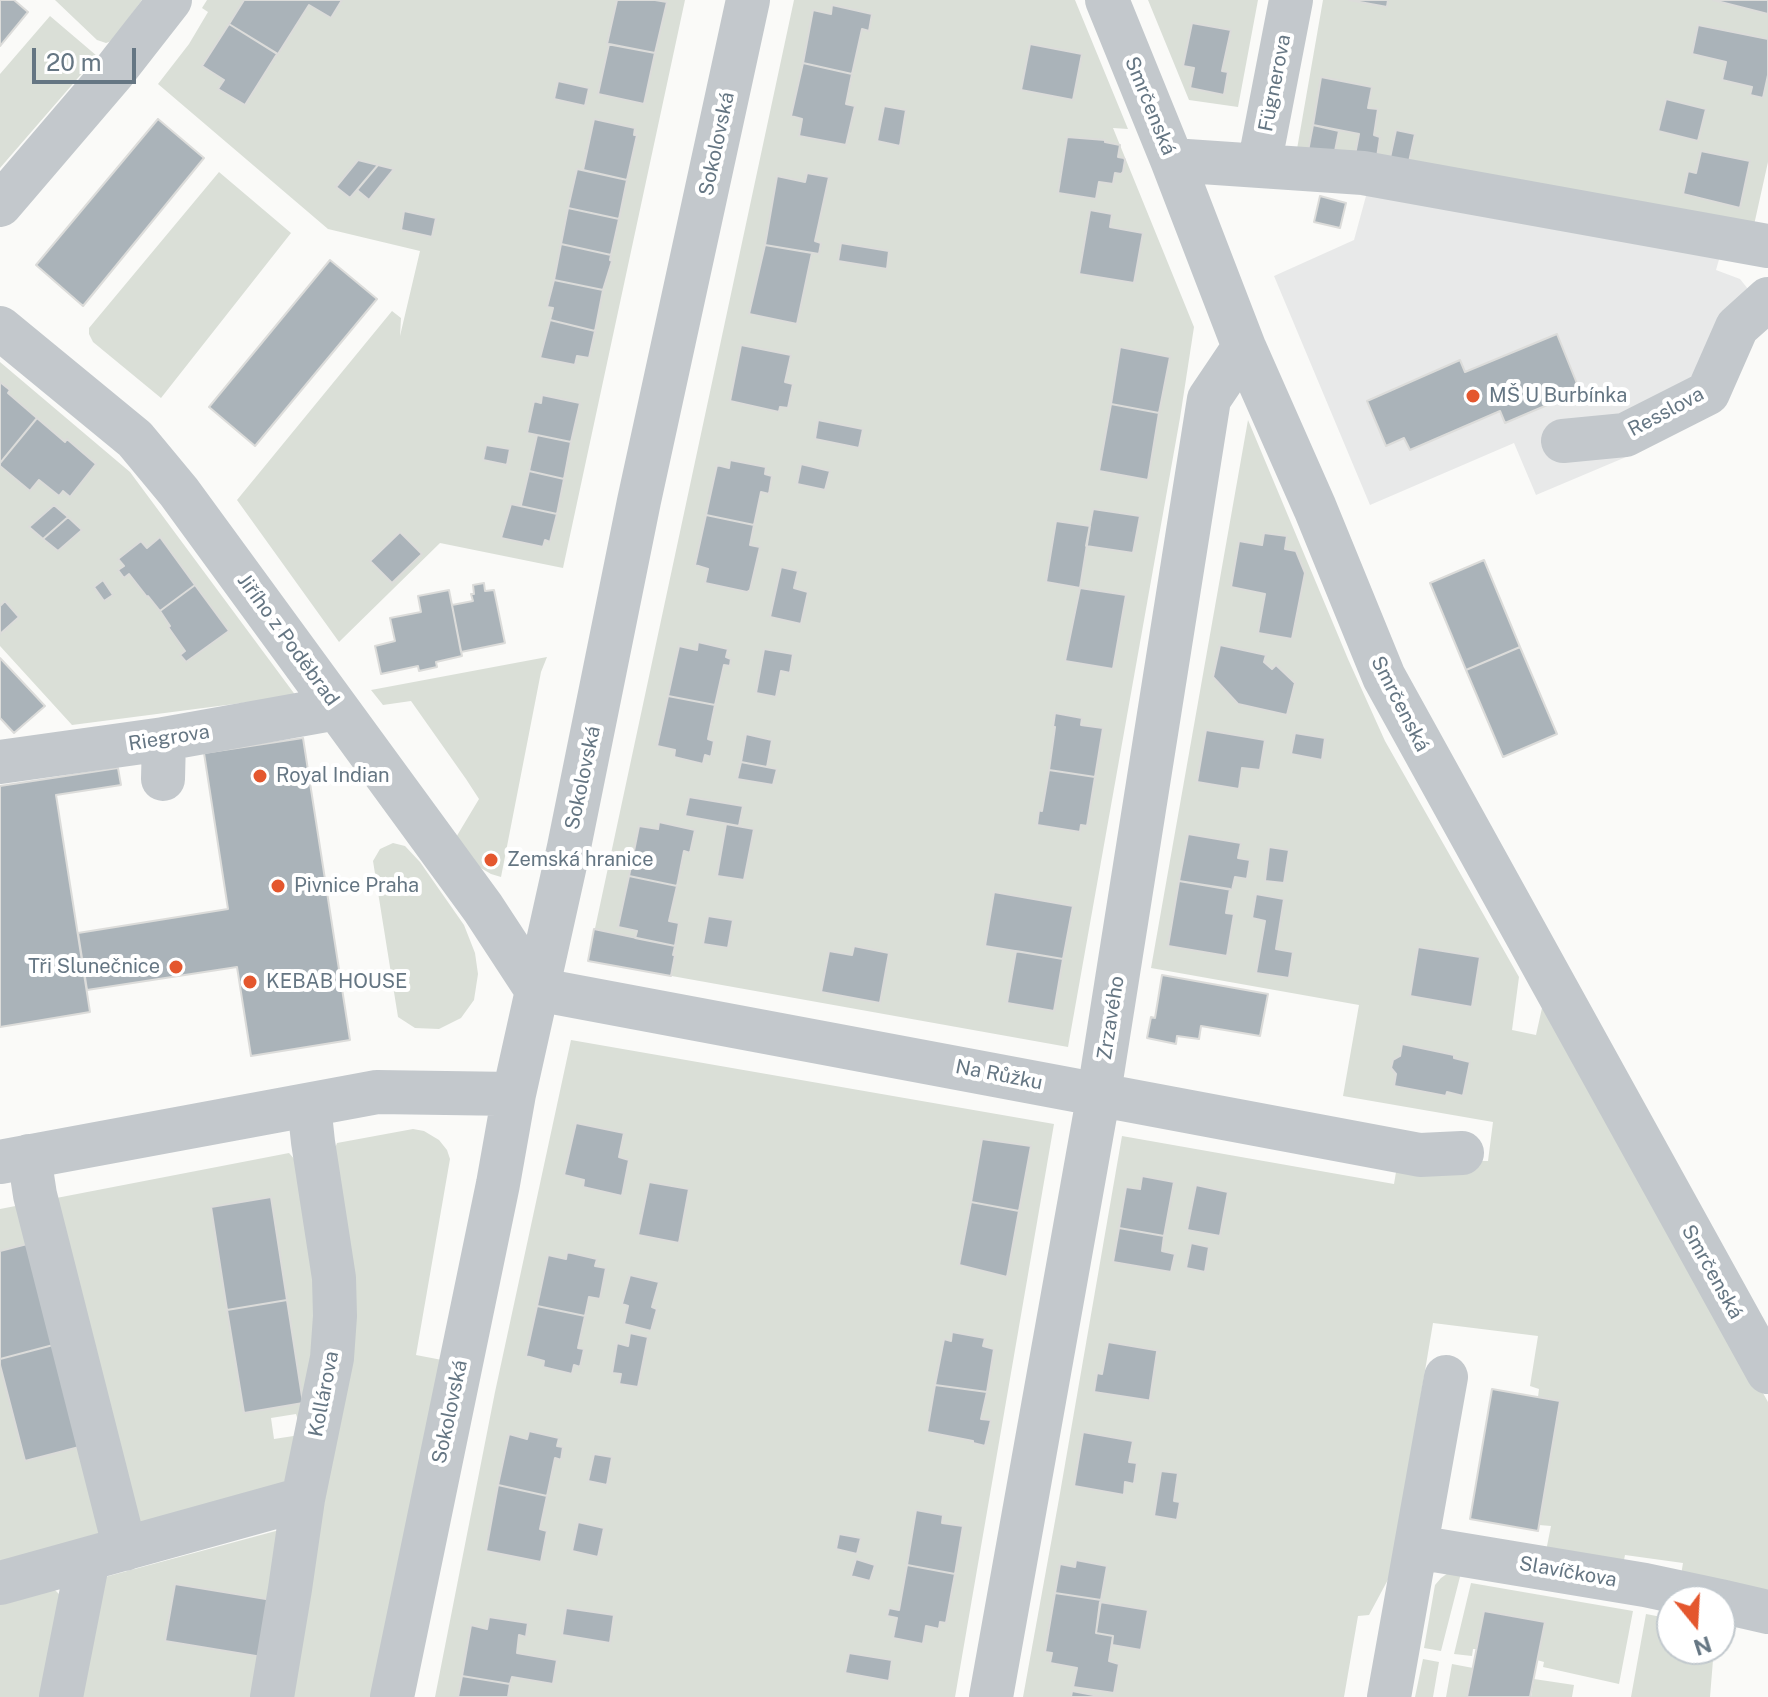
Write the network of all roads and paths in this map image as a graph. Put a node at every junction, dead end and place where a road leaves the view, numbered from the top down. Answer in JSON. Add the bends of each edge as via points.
{"nodes":[{"id":1,"x":170,"y":0,"type":"edge"},
{"id":2,"x":748,"y":0,"type":"edge"},
{"id":3,"x":1107,"y":0,"type":"edge"},
{"id":4,"x":1291,"y":0,"type":"edge"},
{"id":5,"x":1172,"y":160,"type":"junction"},
{"id":6,"x":1259,"y":166,"type":"junction"},
{"id":7,"x":0,"y":205,"type":"edge"},
{"id":8,"x":1768,"y":246,"type":"edge"},
{"id":9,"x":1768,"y":299,"type":"edge"},
{"id":10,"x":0,"y":328,"type":"edge"},
{"id":11,"x":1244,"y":347,"type":"junction"},
{"id":12,"x":1563,"y":441,"type":"dead end"},
{"id":13,"x":337,"y":708,"type":"junction"},
{"id":14,"x":0,"y":762,"type":"edge"},
{"id":15,"x":536,"y":989,"type":"junction"},
{"id":16,"x":1099,"y":1093,"type":"junction"},
{"id":17,"x":514,"y":1094,"type":"junction"},
{"id":18,"x":309,"y":1105,"type":"junction"},
{"id":19,"x":1462,"y":1153,"type":"dead end"},
{"id":20,"x":14,"y":1159,"type":"edge"},
{"id":21,"x":1768,"y":1372,"type":"edge"},
{"id":22,"x":1446,"y":1377,"type":"dead end"},
{"id":23,"x":303,"y":1499,"type":"junction"},
{"id":24,"x":1416,"y":1547,"type":"junction"},
{"id":25,"x":106,"y":1554,"type":"junction"},
{"id":26,"x":0,"y":1583,"type":"edge"},
{"id":27,"x":1656,"y":1587,"type":"edge"},
{"id":28,"x":1736,"y":1605,"type":"edge"},
{"id":29,"x":1768,"y":1612,"type":"edge"},
{"id":30,"x":61,"y":1697,"type":"edge"},
{"id":31,"x":272,"y":1697,"type":"edge"},
{"id":32,"x":392,"y":1697,"type":"edge"},
{"id":33,"x":991,"y":1697,"type":"edge"},
{"id":34,"x":1389,"y":1697,"type":"edge"}],
"edges":[{"from":1,"to":7,"type":"street"},
{"from":2,"to":15,"type":"street","name":"Sokolovská"},
{"from":3,"to":5,"type":"street","name":"Smrčenská"},
{"from":4,"to":6,"type":"street","name":"Fügnerova"},
{"from":5,"to":6,"type":"street"},
{"from":5,"to":11,"type":"street","name":"Smrčenská"},
{"from":6,"to":8,"type":"street","via":[[1363,173]]},
{"from":9,"to":12,"type":"street","name":"Resslova","via":[[1737,327],[1708,393],[1625,435]]},
{"from":10,"to":13,"type":"street","name":"Jiřího z Poděbrad","via":[[135,439],[201,520]]},
{"from":11,"to":16,"type":"street","name":"Zrzavého","via":[[1209,399]]},
{"from":11,"to":21,"type":"street","name":"Smrčenská","via":[[1384,677]]},
{"from":13,"to":14,"type":"street","name":"Riegrova","via":[[164,759]]},
{"from":13,"to":15,"type":"street","name":"Jiřího z Poděbrad"},
{"from":15,"to":16,"type":"street","name":"Na Růžku"},
{"from":15,"to":17,"type":"street","name":"Sokolovská"},
{"from":16,"to":19,"type":"street","name":"Na Růžku","via":[[1420,1155]]},
{"from":16,"to":33,"type":"street","name":"Zrzavého"},
{"from":17,"to":18,"type":"street","via":[[377,1092]]},
{"from":17,"to":32,"type":"street","name":"Sokolovská"},
{"from":18,"to":20,"type":"street"},
{"from":18,"to":23,"type":"street","name":"Kollárova","via":[[335,1316],[332,1358]]},
{"from":20,"to":25,"type":"street","via":[[35,1195]]},
{"from":22,"to":24,"type":"street"},
{"from":23,"to":25,"type":"street"},
{"from":23,"to":31,"type":"street"},
{"from":24,"to":27,"type":"street","name":"Slavíčkova"},
{"from":24,"to":34,"type":"street"},
{"from":25,"to":26,"type":"street"},
{"from":25,"to":30,"type":"street"},
{"from":28,"to":29,"type":"street","name":"Slavíčkova"}]}
